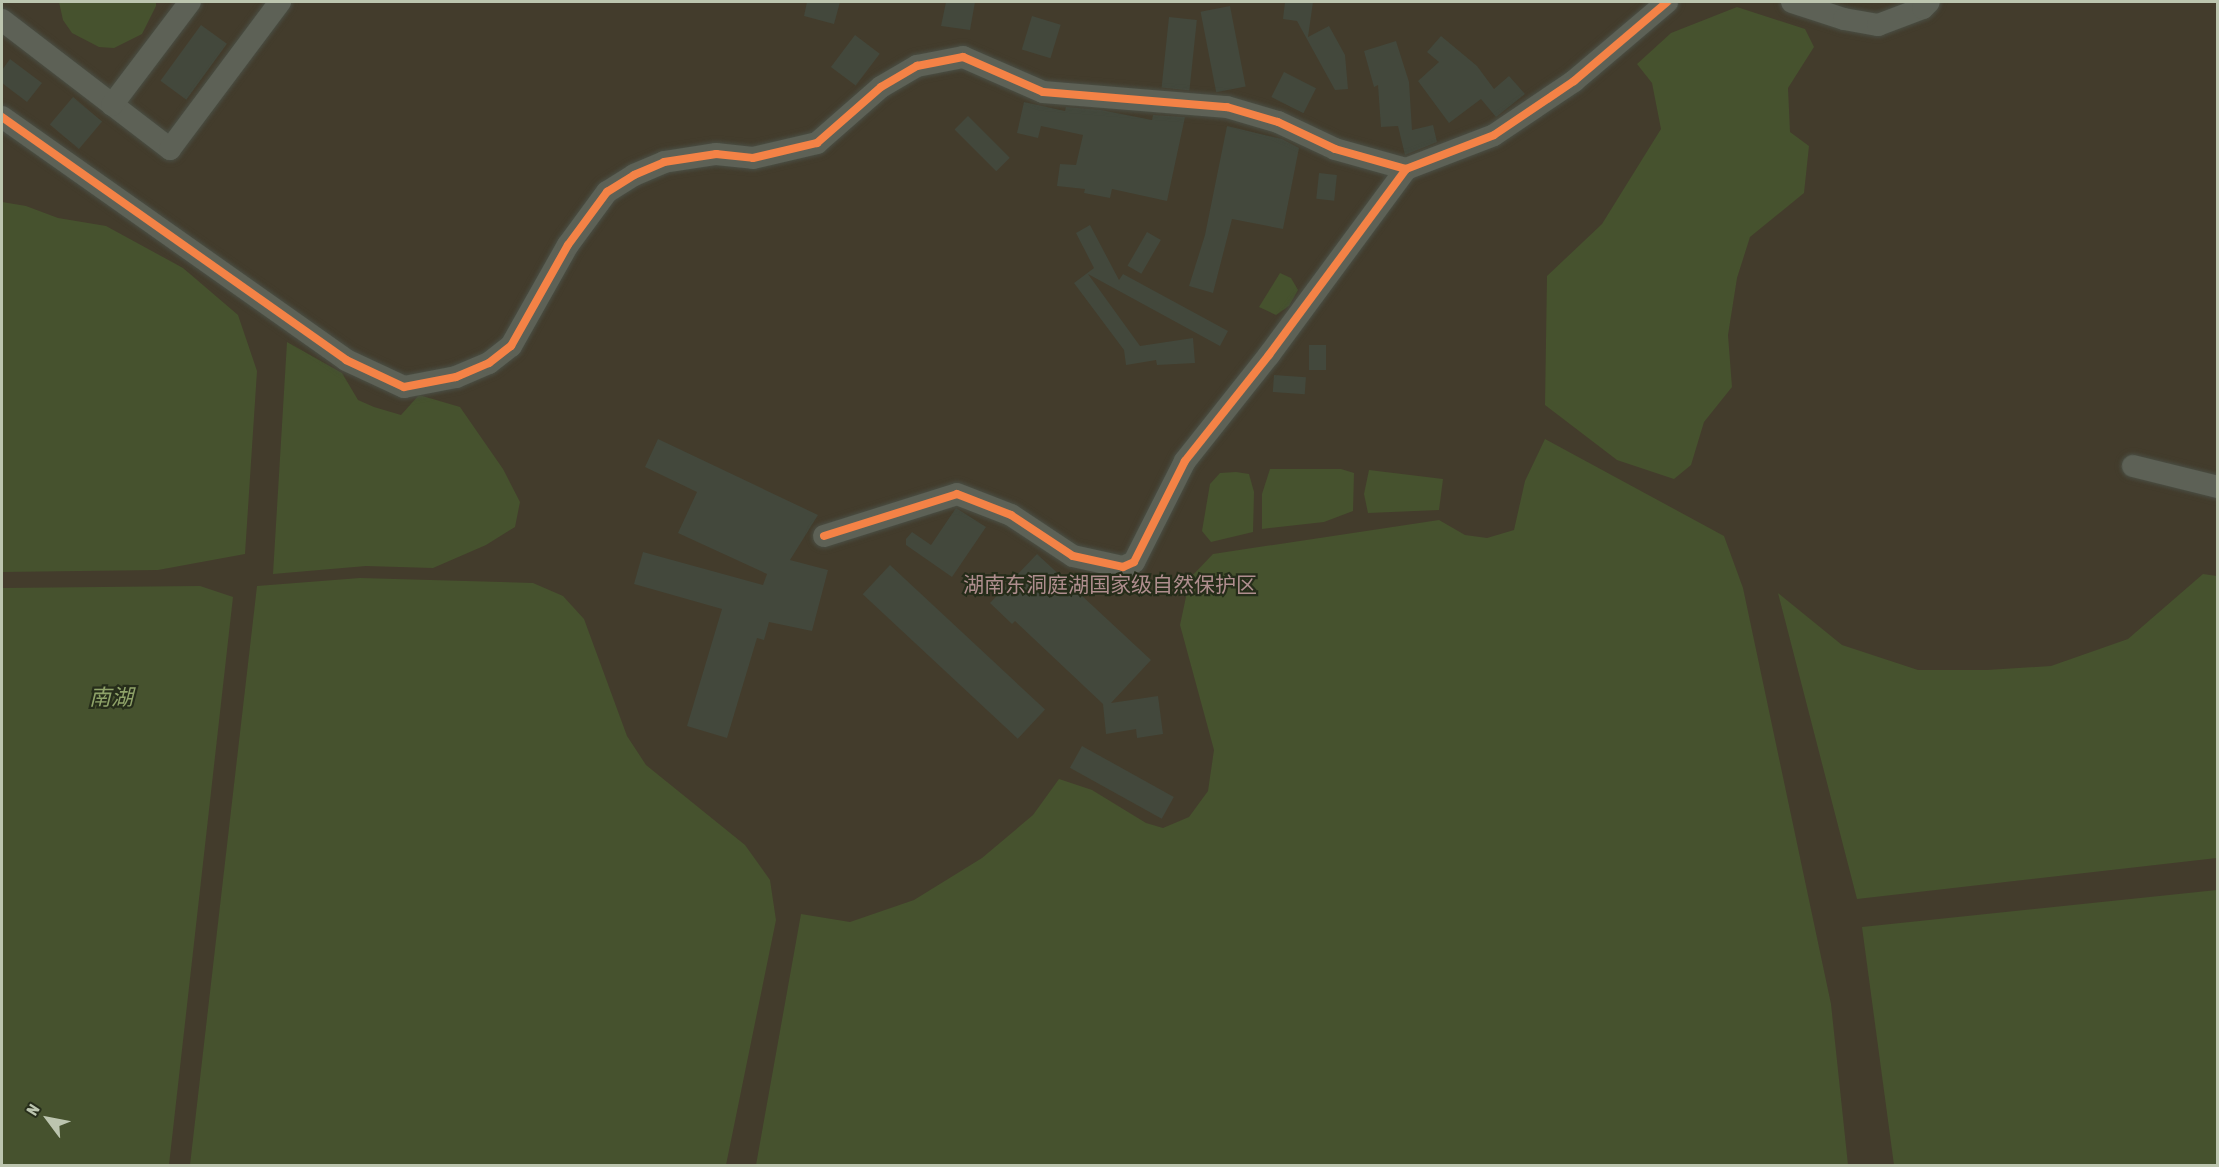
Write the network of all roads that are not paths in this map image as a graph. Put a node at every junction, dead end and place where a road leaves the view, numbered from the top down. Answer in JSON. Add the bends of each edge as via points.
{"nodes":[{"id":1,"x":190,"y":2,"type":"edge"},
{"id":2,"x":280,"y":2,"type":"edge"},
{"id":3,"x":1667,"y":2,"type":"edge"},
{"id":4,"x":1792,"y":2,"type":"edge"},
{"id":5,"x":1929,"y":2,"type":"edge"},
{"id":6,"x":2,"y":20,"type":"edge"},
{"id":7,"x":112,"y":105,"type":"junction"},
{"id":8,"x":2,"y":117,"type":"edge"},
{"id":9,"x":1406,"y":169,"type":"junction"},
{"id":10,"x":2133,"y":466,"type":"dead end"},
{"id":11,"x":2217,"y":487,"type":"edge"},
{"id":12,"x":824,"y":536,"type":"dead end"}],
"edges":[{"from":1,"to":7,"type":"street"},
{"from":2,"to":7,"type":"street","via":[[170,150]]},
{"from":3,"to":9,"type":"street","via":[[1574,81],[1494,135]]},
{"from":4,"to":5,"type":"street","via":[[1878,25],[1923,8]]},
{"from":6,"to":7,"type":"street"},
{"from":8,"to":9,"type":"street","via":[[346,360],[404,387],[456,377],[489,363],[511,346],[568,245],[607,192],[634,175],[664,162],[716,153],[753,158],[817,143],[881,87],[917,66],[963,57],[1043,92],[1227,107],[1278,122],[1335,149]]},
{"from":9,"to":12,"type":"street","via":[[1269,355],[1185,461],[1134,562],[1123,567],[1073,556],[1011,515],[957,494]]},
{"from":10,"to":11,"type":"street"}]}
